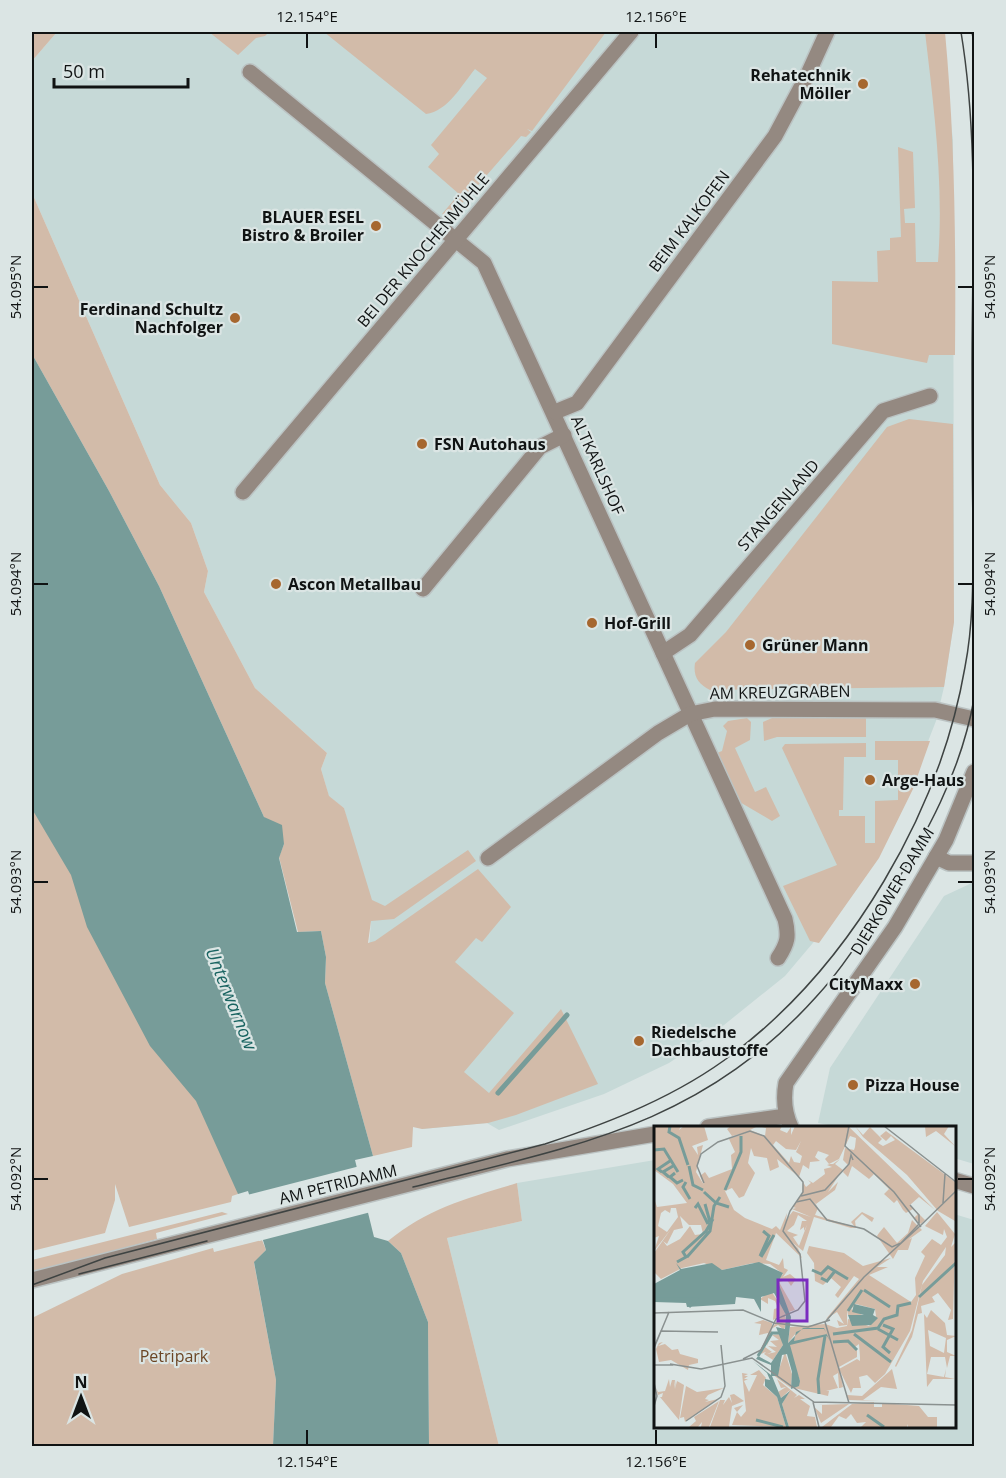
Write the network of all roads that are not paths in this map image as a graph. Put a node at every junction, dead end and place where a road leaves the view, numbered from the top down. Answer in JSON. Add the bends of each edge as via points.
{"nodes":[{"id":1,"x":631,"y":32,"type":"edge"},
{"id":2,"x":827,"y":32,"type":"edge"},
{"id":3,"x":250,"y":72,"type":"dead end"},
{"id":4,"x":455,"y":240,"type":"junction"},
{"id":5,"x":930,"y":396,"type":"dead end"},
{"id":6,"x":555,"y":412,"type":"junction"},
{"id":7,"x":564,"y":435,"type":"junction"},
{"id":8,"x":243,"y":492,"type":"dead end"},
{"id":9,"x":423,"y":589,"type":"dead end"},
{"id":10,"x":663,"y":653,"type":"junction"},
{"id":11,"x":690,"y":714,"type":"junction"},
{"id":12,"x":975,"y":719,"type":"edge"},
{"id":13,"x":975,"y":772,"type":"edge"},
{"id":14,"x":488,"y":858,"type":"dead end"},
{"id":15,"x":936,"y":858,"type":"junction"},
{"id":16,"x":975,"y":863,"type":"edge"},
{"id":17,"x":778,"y":958,"type":"dead end"},
{"id":18,"x":788,"y":1121,"type":"edge"},
{"id":19,"x":721,"y":1126,"type":"edge"},
{"id":20,"x":654,"y":1134,"type":"edge"},
{"id":21,"x":955,"y":1180,"type":"edge"},
{"id":22,"x":975,"y":1186,"type":"edge"},
{"id":23,"x":32,"y":1280,"type":"edge"}],
"edges":[{"from":1,"to":4,"type":"street","name":"BEI DER KNOCHENMÜHLE"},
{"from":2,"to":6,"type":"street","name":"BEIM KALKOFEN","via":[[775,136],[577,403]]},
{"from":3,"to":4,"type":"street","name":"ALTKARLSHOF"},
{"from":4,"to":6,"type":"street","name":"ALTKARLSHOF","via":[[484,263]]},
{"from":4,"to":8,"type":"street","name":"BEI DER KNOCHENMÜHLE"},
{"from":5,"to":10,"type":"street","name":"STANGENLAND","via":[[883,411],[690,635]]},
{"from":6,"to":7,"type":"street","name":"ALTKARLSHOF"},
{"from":7,"to":9,"type":"street","via":[[540,447]]},
{"from":7,"to":10,"type":"street","name":"ALTKARLSHOF"},
{"from":10,"to":11,"type":"street","name":"ALTKARLSHOF"},
{"from":11,"to":12,"type":"street","name":"AM KREUZGRABEN","via":[[715,709],[935,710]]},
{"from":11,"to":14,"type":"street","name":"AM KREUZGRABEN","via":[[658,733]]},
{"from":11,"to":17,"type":"street","name":"ALTKARLSHOF","via":[[785,919],[789,934]]},
{"from":13,"to":15,"type":"street","name":"DIERKOWER DAMM"},
{"from":15,"to":16,"type":"street","via":[[949,863]]},
{"from":15,"to":18,"type":"street","name":"DIERKOWER DAMM","via":[[839,1011],[793,1070],[784,1096]]},
{"from":18,"to":19,"type":"street"},
{"from":20,"to":23,"type":"street","name":"AM PETRIDAMM","via":[[507,1159]]},
{"from":21,"to":22,"type":"street"}]}
